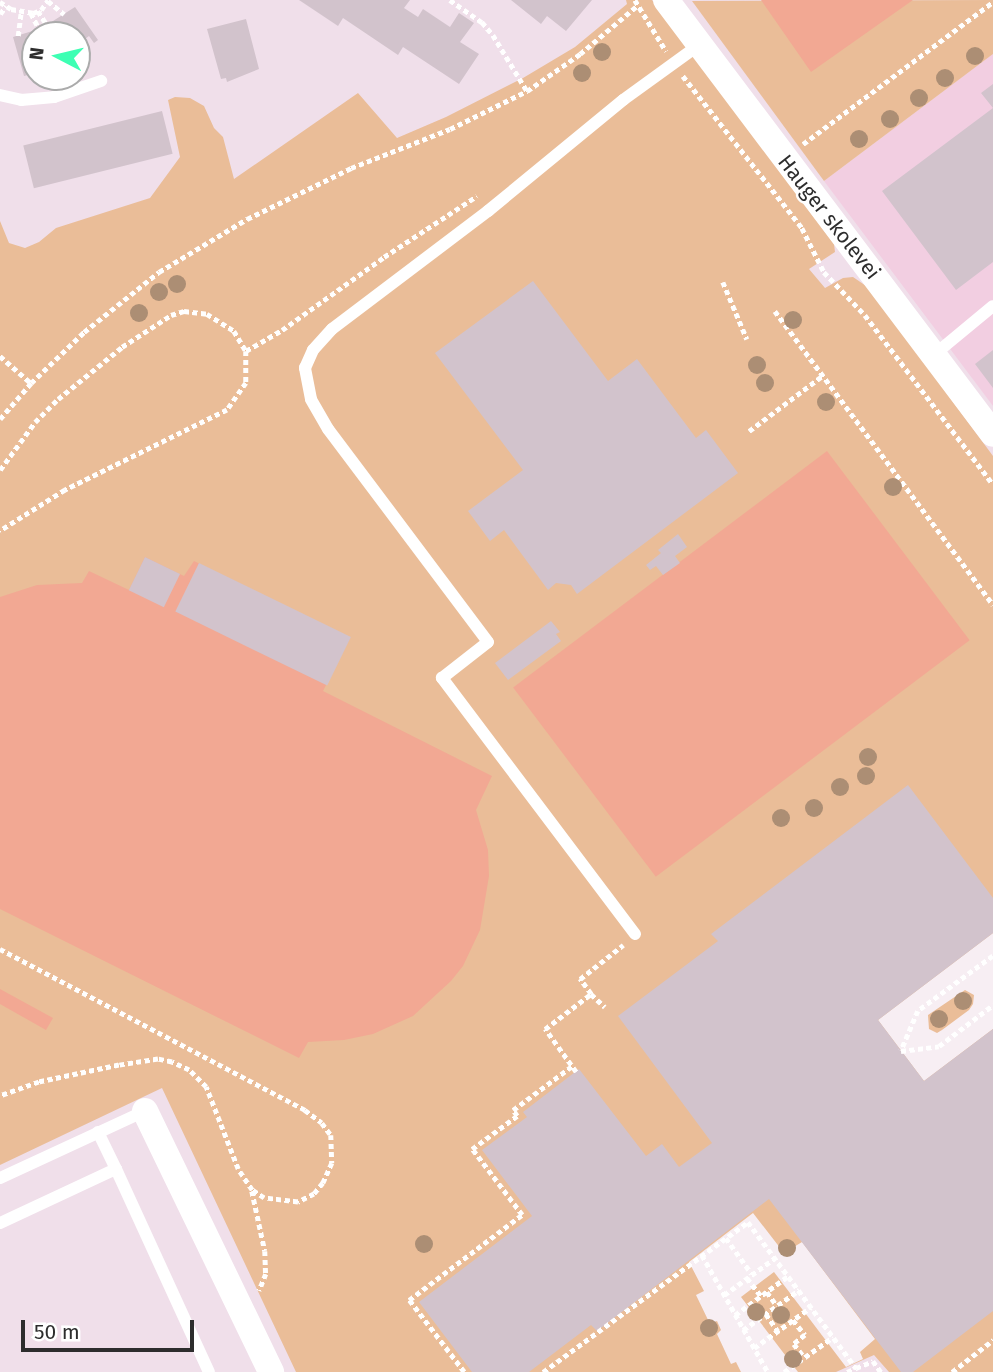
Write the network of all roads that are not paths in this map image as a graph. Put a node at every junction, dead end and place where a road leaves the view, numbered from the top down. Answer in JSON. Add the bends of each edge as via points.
{"nodes":[{"id":1,"x":674,"y":4,"type":"edge"},
{"id":2,"x":699,"y":45,"type":"junction"},
{"id":3,"x":101,"y":81,"type":"dead end"},
{"id":4,"x":0,"y":95,"type":"edge"},
{"id":5,"x":993,"y":306,"type":"edge"},
{"id":6,"x":935,"y":354,"type":"junction"},
{"id":7,"x":993,"y":434,"type":"edge"},
{"id":8,"x":635,"y":934,"type":"road end"},
{"id":9,"x":145,"y":1111,"type":"joint"},
{"id":10,"x":98,"y":1132,"type":"junction"},
{"id":11,"x":116,"y":1169,"type":"junction"},
{"id":12,"x":0,"y":1178,"type":"edge"},
{"id":13,"x":0,"y":1223,"type":"edge"},
{"id":14,"x":209,"y":1372,"type":"edge"},
{"id":15,"x":271,"y":1372,"type":"edge"}],
"edges":[{"from":1,"to":2,"type":"street","name":"Hauger skolevei"},
{"from":2,"to":6,"type":"street","name":"Hauger skolevei"},
{"from":2,"to":8,"type":"lane","via":[[332,329],[313,350],[305,368],[311,399],[328,429],[488,642],[442,678]]},
{"from":3,"to":4,"type":"lane","via":[[54,97],[21,100]]},
{"from":5,"to":6,"type":"lane"},
{"from":6,"to":7,"type":"street","name":"Hauger skolevei"},
{"from":9,"to":10,"type":"lane"},
{"from":9,"to":15,"type":"street"},
{"from":10,"to":11,"type":"lane"},
{"from":10,"to":12,"type":"lane"},
{"from":11,"to":13,"type":"lane"},
{"from":11,"to":14,"type":"lane"}]}
